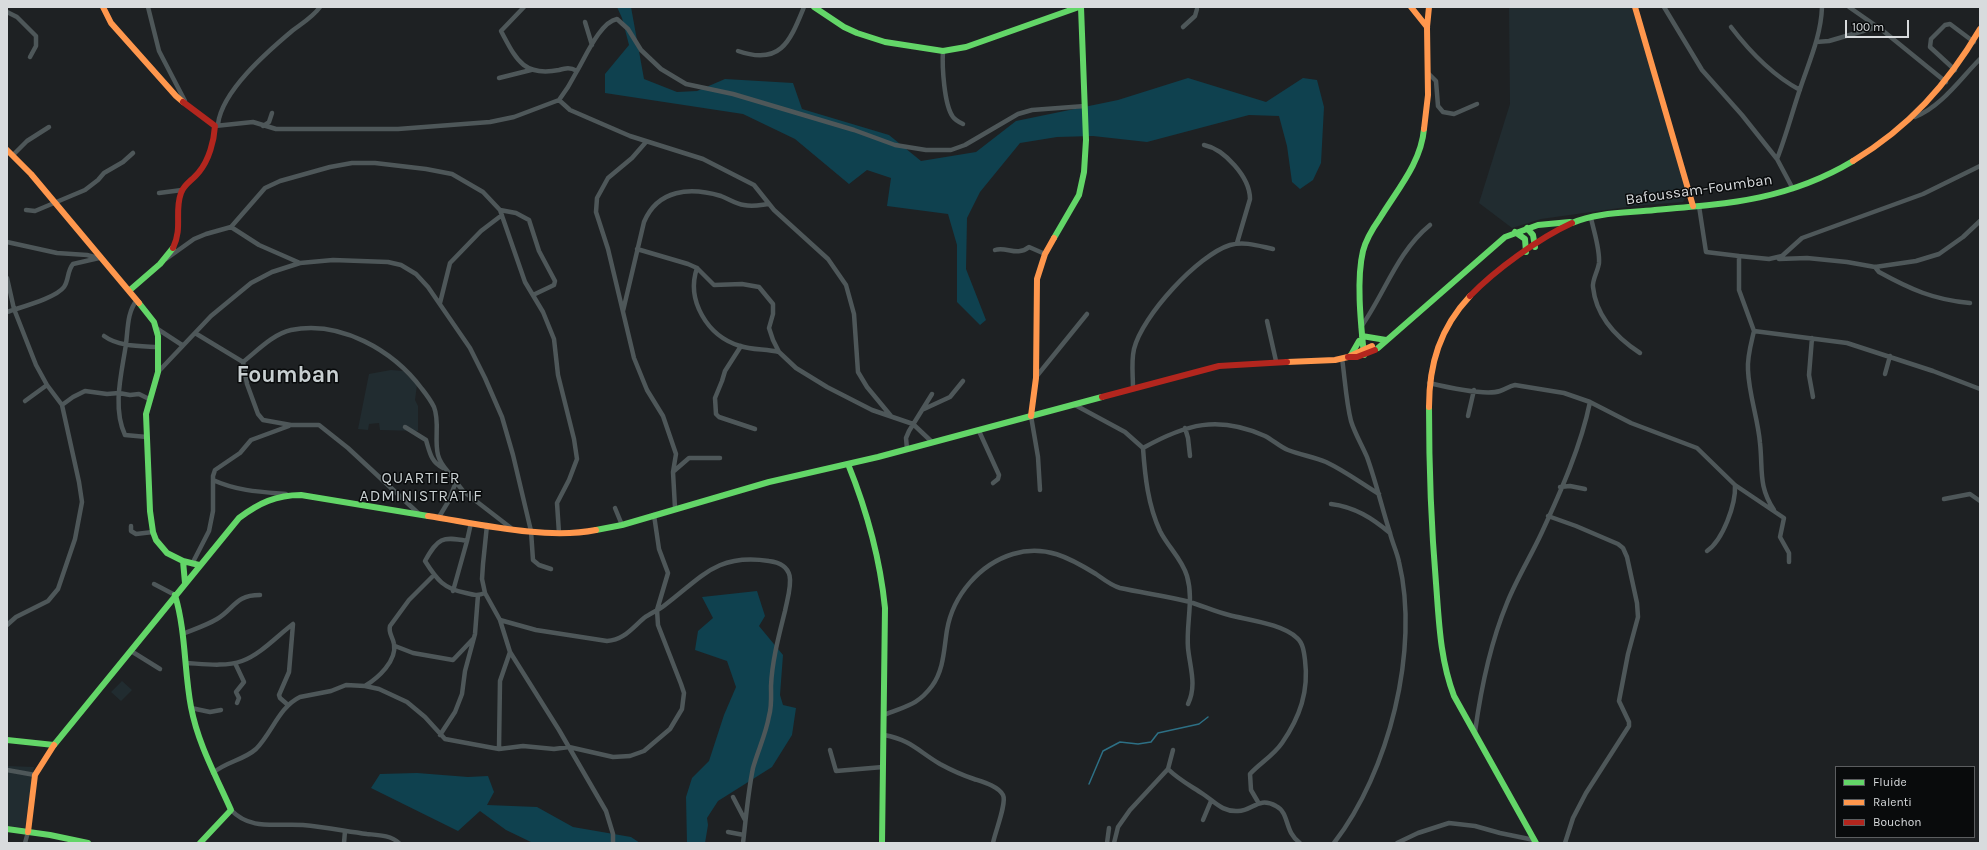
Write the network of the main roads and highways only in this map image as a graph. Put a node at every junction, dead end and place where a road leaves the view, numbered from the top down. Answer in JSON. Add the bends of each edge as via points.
{"nodes":[{"id":1,"x":103,"y":7,"type":"edge"},
{"id":2,"x":814,"y":7,"type":"edge"},
{"id":3,"x":1080,"y":7,"type":"edge"},
{"id":4,"x":1411,"y":7,"type":"edge"},
{"id":5,"x":1635,"y":7,"type":"edge"},
{"id":6,"x":1429,"y":8,"type":"edge"},
{"id":7,"x":1427,"y":27,"type":"junction"},
{"id":8,"x":1980,"y":30,"type":"edge"},
{"id":9,"x":7,"y":150,"type":"edge"},
{"id":10,"x":1696,"y":206,"type":"junction"},
{"id":11,"x":1574,"y":222,"type":"junction"},
{"id":12,"x":1527,"y":228,"type":"junction"},
{"id":13,"x":1515,"y":232,"type":"junction"},
{"id":14,"x":1535,"y":247,"type":"junction"},
{"id":15,"x":1526,"y":252,"type":"junction"},
{"id":16,"x":130,"y":290,"type":"junction"},
{"id":17,"x":1361,"y":334,"type":"junction"},
{"id":18,"x":1392,"y":337,"type":"junction"},
{"id":19,"x":1386,"y":340,"type":"junction"},
{"id":20,"x":1375,"y":347,"type":"junction"},
{"id":21,"x":1362,"y":353,"type":"junction"},
{"id":22,"x":1347,"y":357,"type":"junction"},
{"id":23,"x":1031,"y":416,"type":"junction"},
{"id":24,"x":848,"y":464,"type":"junction"},
{"id":25,"x":183,"y":561,"type":"junction"},
{"id":26,"x":199,"y":565,"type":"junction"},
{"id":27,"x":185,"y":583,"type":"junction"},
{"id":28,"x":174,"y":596,"type":"junction"},
{"id":29,"x":7,"y":740,"type":"edge"},
{"id":30,"x":54,"y":745,"type":"junction"},
{"id":31,"x":7,"y":829,"type":"edge"},
{"id":32,"x":28,"y":832,"type":"junction"},
{"id":33,"x":1535,"y":841,"type":"edge"},
{"id":34,"x":84,"y":842,"type":"edge"},
{"id":35,"x":200,"y":843,"type":"edge"},
{"id":36,"x":882,"y":843,"type":"edge"}],
"edges":[{"from":1,"to":16,"type":"main road","via":[[120,34],[154,72],[187,105],[217,125],[204,164],[182,190],[179,199],[178,237],[163,261]]},
{"from":2,"to":3,"type":"main road","via":[[857,33],[884,42],[943,51],[966,47]]},
{"from":3,"to":23,"type":"main road","via":[[1086,154],[1083,182],[1079,195],[1045,254],[1038,274],[1036,378]]},
{"from":4,"to":6,"type":"main road","via":[[1423,10]]},
{"from":4,"to":7,"type":"main road"},
{"from":5,"to":10,"type":"main road"},
{"from":6,"to":7,"type":"main road"},
{"from":7,"to":17,"type":"main road","via":[[1428,73],[1424,134],[1420,152],[1372,230],[1363,250]]},
{"from":8,"to":10,"type":"main road","name":"Bafoussam-Foumban","via":[[1946,82],[1914,117],[1877,146],[1829,174],[1793,189],[1762,197]]},
{"from":9,"to":16,"type":"main road","via":[[100,259]]},
{"from":10,"to":11,"type":"main road","name":"Bafoussam-Foumban"},
{"from":11,"to":12,"type":"main road","via":[[1547,223]]},
{"from":11,"to":14,"type":"main road"},
{"from":12,"to":13,"type":"main road"},
{"from":12,"to":14,"type":"main road","via":[[1533,235]]},
{"from":13,"to":15,"type":"main road","via":[[1526,239]]},
{"from":13,"to":18,"type":"main road","via":[[1497,243]]},
{"from":14,"to":15,"type":"main road"},
{"from":15,"to":33,"type":"main road","via":[[1476,289],[1455,311],[1444,329],[1436,350],[1429,384],[1431,527],[1442,656],[1450,685],[1474,734]]},
{"from":16,"to":25,"type":"main road","via":[[154,322],[158,347],[158,372],[146,414],[153,532],[156,540],[168,553]]},
{"from":17,"to":19,"type":"main road"},
{"from":17,"to":21,"type":"main road"},
{"from":17,"to":22,"type":"main road"},
{"from":18,"to":19,"type":"main road"},
{"from":18,"to":20,"type":"main road"},
{"from":19,"to":20,"type":"main road"},
{"from":20,"to":21,"type":"main road"},
{"from":21,"to":22,"type":"main road"},
{"from":22,"to":23,"type":"main road","via":[[1323,361],[1276,361],[1219,366]]},
{"from":23,"to":24,"type":"main road"},
{"from":24,"to":26,"type":"main road","via":[[769,482],[622,525],[591,531],[559,533],[512,529],[314,496],[287,494],[267,500],[246,511]]},
{"from":24,"to":36,"type":"main road","via":[[872,529],[883,580],[885,608]]},
{"from":25,"to":26,"type":"main road"},
{"from":25,"to":27,"type":"main road"},
{"from":26,"to":27,"type":"main road"},
{"from":27,"to":28,"type":"main road"},
{"from":28,"to":30,"type":"main road"},
{"from":28,"to":35,"type":"main road","via":[[184,633],[192,708],[200,744],[231,810]]},
{"from":29,"to":30,"type":"main road"},
{"from":30,"to":32,"type":"main road","via":[[35,775]]},
{"from":31,"to":32,"type":"main road"},
{"from":32,"to":34,"type":"main road"}]}
